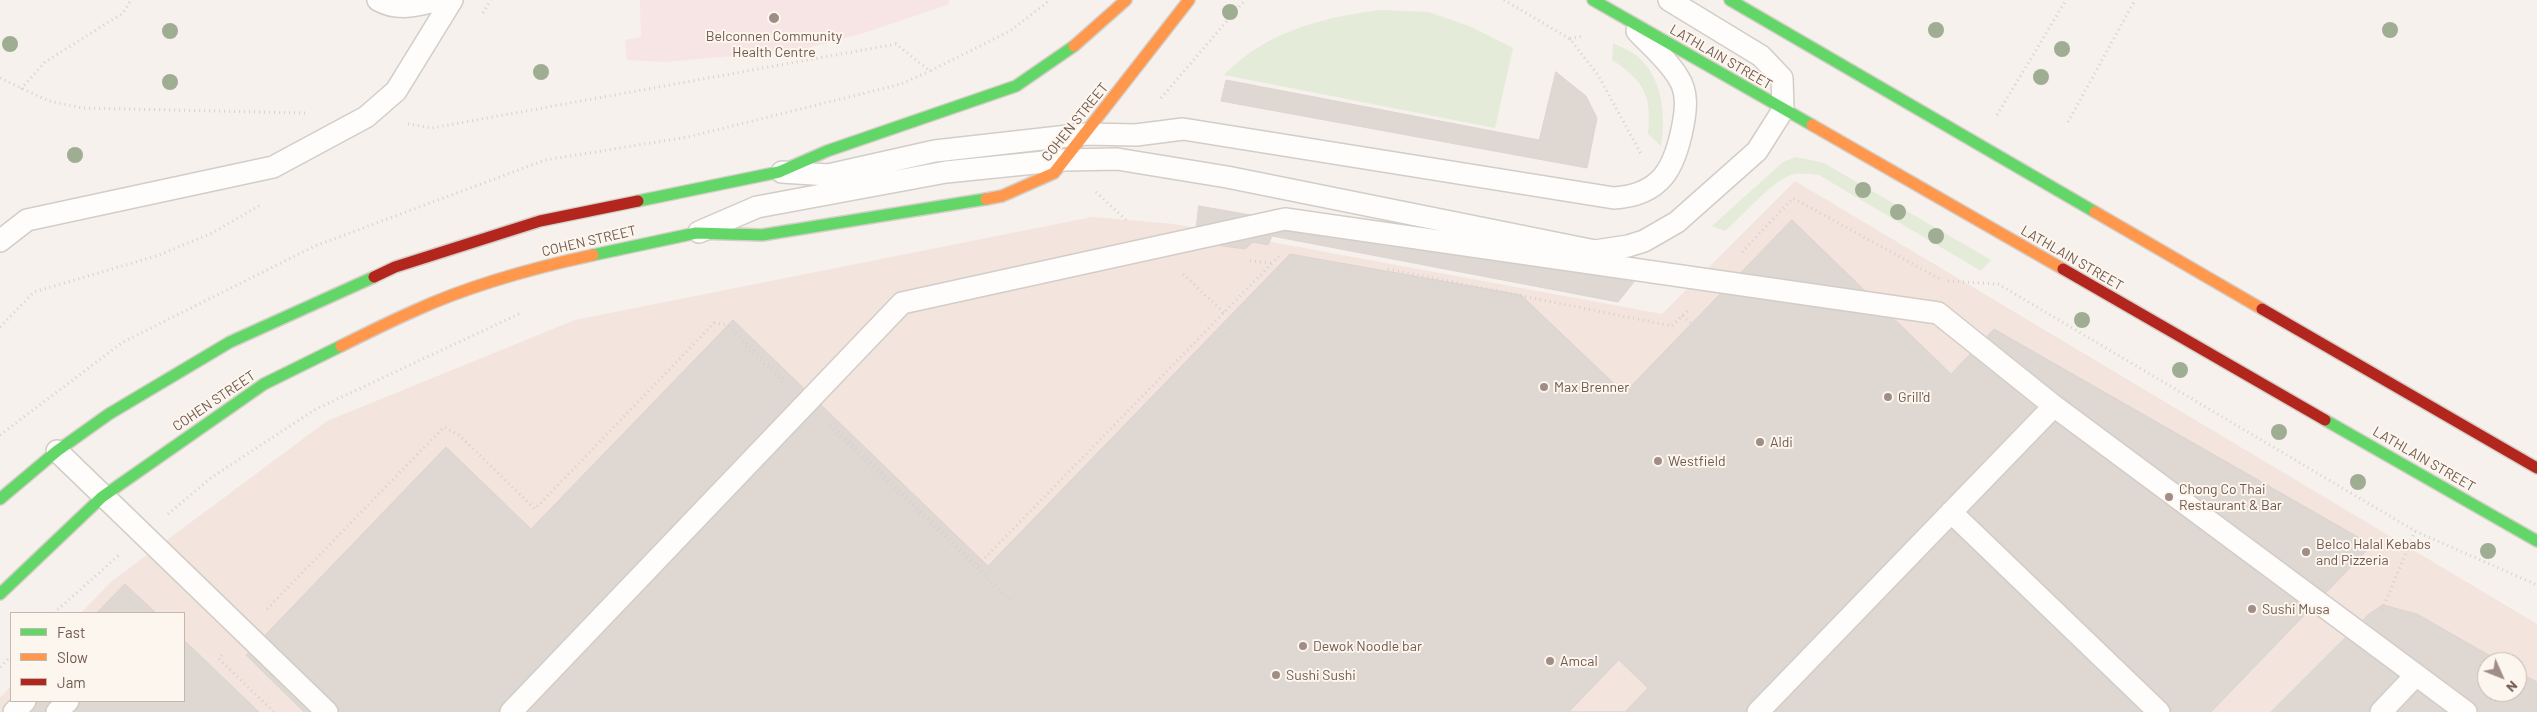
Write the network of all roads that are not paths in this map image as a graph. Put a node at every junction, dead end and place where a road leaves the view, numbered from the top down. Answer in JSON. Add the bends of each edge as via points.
{"nodes":[{"id":1,"x":378,"y":0,"type":"edge"},
{"id":2,"x":438,"y":0,"type":"edge"},
{"id":3,"x":452,"y":0,"type":"edge"},
{"id":4,"x":1126,"y":0,"type":"edge"},
{"id":5,"x":1189,"y":0,"type":"edge"},
{"id":6,"x":1593,"y":0,"type":"edge"},
{"id":7,"x":1669,"y":0,"type":"edge"},
{"id":8,"x":1730,"y":0,"type":"edge"},
{"id":9,"x":1628,"y":20,"type":"junction"},
{"id":10,"x":1783,"y":110,"type":"junction"},
{"id":11,"x":1086,"y":134,"type":"junction"},
{"id":12,"x":1064,"y":160,"type":"junction"},
{"id":13,"x":779,"y":172,"type":"junction"},
{"id":14,"x":696,"y":233,"type":"junction"},
{"id":15,"x":0,"y":241,"type":"edge"},
{"id":16,"x":2054,"y":406,"type":"junction"},
{"id":17,"x":57,"y":451,"type":"junction"},
{"id":18,"x":2537,"y":468,"type":"edge"},
{"id":19,"x":102,"y":498,"type":"junction"},
{"id":20,"x":0,"y":499,"type":"edge"},
{"id":21,"x":1951,"y":512,"type":"junction"},
{"id":22,"x":2537,"y":541,"type":"edge"},
{"id":23,"x":0,"y":594,"type":"edge"},
{"id":24,"x":2416,"y":675,"type":"junction"},
{"id":25,"x":24,"y":702,"type":"edge"},
{"id":26,"x":67,"y":702,"type":"edge"},
{"id":27,"x":14,"y":712,"type":"edge"},
{"id":28,"x":58,"y":712,"type":"edge"},
{"id":29,"x":327,"y":712,"type":"edge"},
{"id":30,"x":511,"y":712,"type":"edge"},
{"id":31,"x":1758,"y":712,"type":"edge"},
{"id":32,"x":2159,"y":712,"type":"edge"},
{"id":33,"x":2381,"y":712,"type":"edge"},
{"id":34,"x":2466,"y":712,"type":"edge"}],
"edges":[{"from":1,"to":2,"type":"lane","via":[[389,7],[414,6]]},
{"from":3,"to":15,"type":"lane","via":[[396,91],[366,117],[273,167],[27,220]]},
{"from":4,"to":13,"type":"street","name":"COHEN STREET","via":[[1085,38],[1016,86],[828,150]]},
{"from":5,"to":11,"type":"street","name":"COHEN STREET"},
{"from":6,"to":9,"type":"street","name":"LATHLAIN STREET"},
{"from":7,"to":10,"type":"lane","via":[[1761,56],[1782,78]]},
{"from":8,"to":18,"type":"street"},
{"from":9,"to":10,"type":"street","name":"LATHLAIN STREET"},
{"from":9,"to":11,"type":"lane","via":[[1679,77],[1687,104],[1678,154],[1672,165],[1656,183],[1626,197],[1614,198],[1183,129],[1136,135]]},
{"from":10,"to":12,"type":"lane","via":[[1758,151],[1677,222],[1636,244],[1595,251],[1227,177],[1118,160]]},
{"from":10,"to":22,"type":"street","name":"LATHLAIN STREET"},
{"from":11,"to":12,"type":"street","name":"COHEN STREET"},
{"from":11,"to":13,"type":"lane","via":[[935,151],[828,174]]},
{"from":12,"to":14,"type":"lane","via":[[946,172],[766,206]]},
{"from":12,"to":14,"type":"street","name":"COHEN STREET","via":[[1054,173],[1002,196],[762,235]]},
{"from":13,"to":17,"type":"street","name":"COHEN STREET","via":[[540,222],[395,267],[230,342],[109,414]]},
{"from":14,"to":19,"type":"street","name":"COHEN STREET","via":[[552,264],[415,310],[264,384]]},
{"from":16,"to":21,"type":"lane"},
{"from":16,"to":24,"type":"lane"},
{"from":16,"to":30,"type":"lane","via":[[1938,313],[1285,219],[902,303],[799,395]]},
{"from":17,"to":19,"type":"lane"},
{"from":17,"to":20,"type":"street","name":"COHEN STREET"},
{"from":19,"to":23,"type":"street","name":"COHEN STREET"},
{"from":19,"to":29,"type":"lane"},
{"from":21,"to":31,"type":"lane"},
{"from":21,"to":32,"type":"lane"},
{"from":24,"to":33,"type":"lane"},
{"from":24,"to":34,"type":"lane"},
{"from":25,"to":27,"type":"lane"},
{"from":26,"to":28,"type":"lane"}]}
